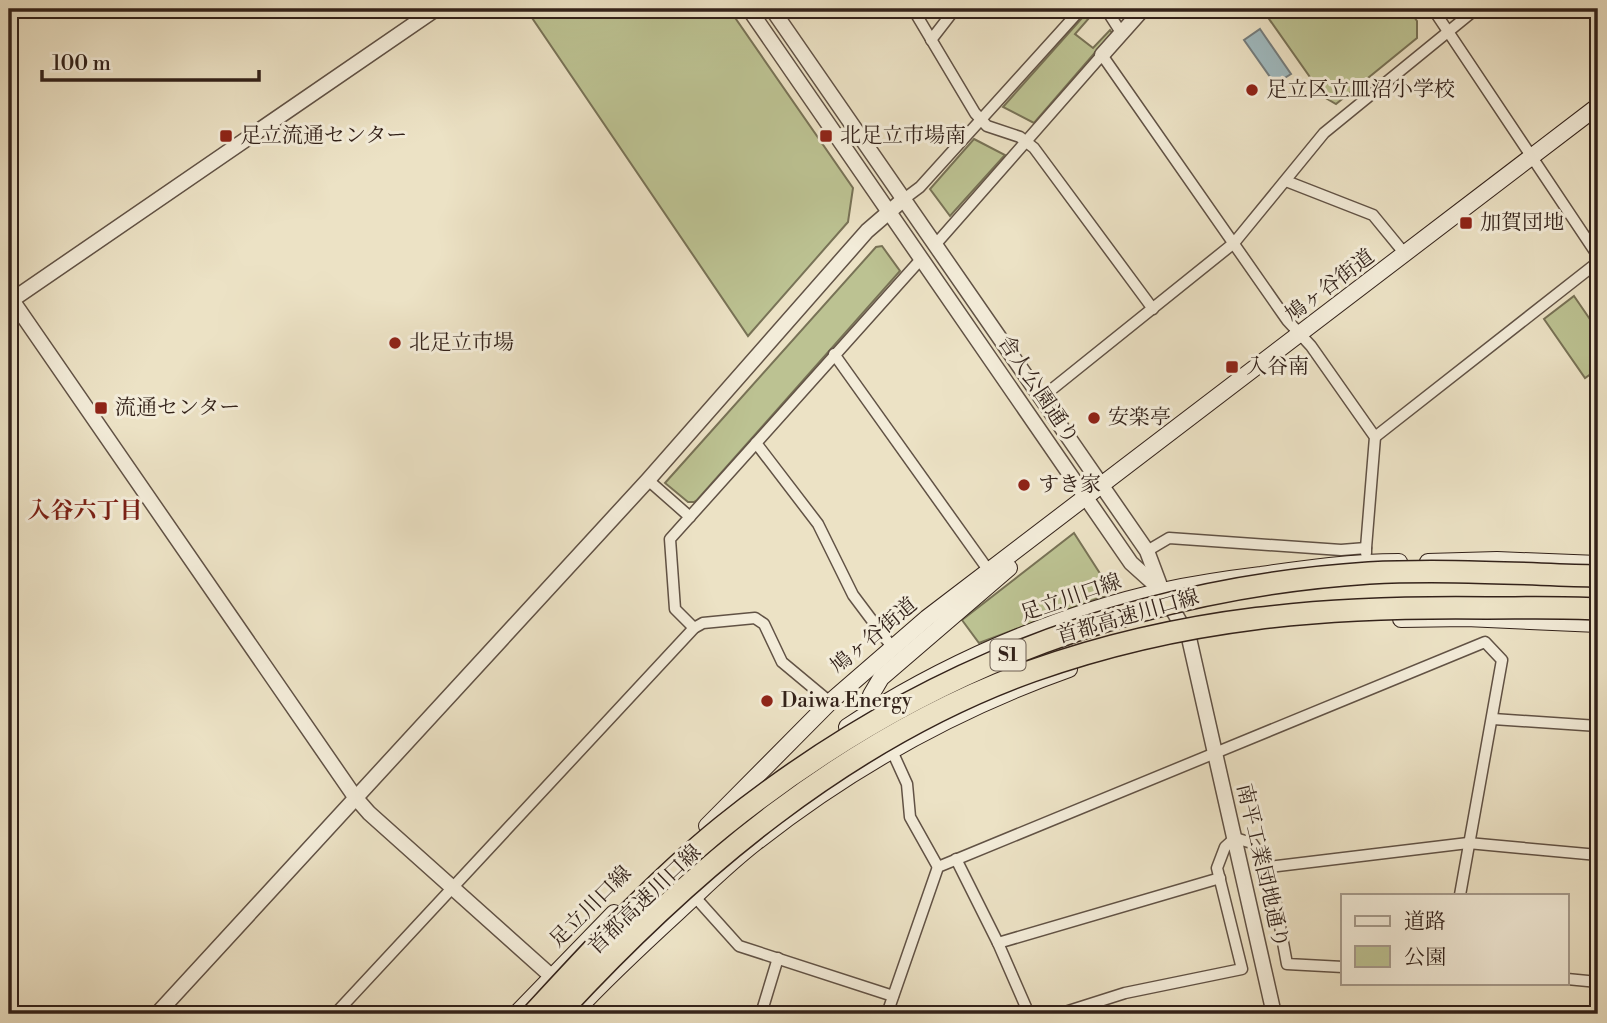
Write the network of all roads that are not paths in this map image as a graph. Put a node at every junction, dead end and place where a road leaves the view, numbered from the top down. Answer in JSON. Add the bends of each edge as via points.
{"nodes":[{"id":1,"x":436,"y":9,"type":"edge"},
{"id":2,"x":749,"y":9,"type":"edge"},
{"id":3,"x":772,"y":9,"type":"edge"},
{"id":4,"x":913,"y":9,"type":"edge"},
{"id":5,"x":955,"y":9,"type":"edge"},
{"id":6,"x":1081,"y":9,"type":"edge"},
{"id":7,"x":1106,"y":9,"type":"edge"},
{"id":8,"x":1143,"y":9,"type":"edge"},
{"id":9,"x":1433,"y":9,"type":"edge"},
{"id":10,"x":1476,"y":9,"type":"edge"},
{"id":11,"x":1448,"y":31,"type":"junction"},
{"id":12,"x":1122,"y":34,"type":"junction"},
{"id":13,"x":931,"y":40,"type":"junction"},
{"id":14,"x":1102,"y":55,"type":"junction"},
{"id":15,"x":1598,"y":106,"type":"edge"},
{"id":16,"x":982,"y":120,"type":"junction"},
{"id":17,"x":1027,"y":143,"type":"junction"},
{"id":18,"x":1532,"y":157,"type":"junction"},
{"id":19,"x":1286,"y":181,"type":"junction"},
{"id":20,"x":904,"y":199,"type":"junction"},
{"id":21,"x":889,"y":210,"type":"junction"},
{"id":22,"x":1234,"y":243,"type":"junction"},
{"id":23,"x":936,"y":245,"type":"junction"},
{"id":24,"x":1405,"y":254,"type":"junction"},
{"id":25,"x":1598,"y":256,"type":"edge"},
{"id":26,"x":922,"y":258,"type":"junction"},
{"id":27,"x":1598,"y":262,"type":"edge"},
{"id":28,"x":10,"y":301,"type":"edge"},
{"id":29,"x":1153,"y":309,"type":"junction"},
{"id":30,"x":1301,"y":334,"type":"junction"},
{"id":31,"x":834,"y":354,"type":"junction"},
{"id":32,"x":1041,"y":398,"type":"junction"},
{"id":33,"x":1375,"y":437,"type":"junction"},
{"id":34,"x":756,"y":443,"type":"junction"},
{"id":35,"x":648,"y":480,"type":"junction"},
{"id":36,"x":1101,"y":486,"type":"junction"},
{"id":37,"x":1086,"y":498,"type":"junction"},
{"id":38,"x":690,"y":517,"type":"junction"},
{"id":39,"x":1147,"y":551,"type":"junction"},
{"id":40,"x":1366,"y":555,"type":"junction"},
{"id":41,"x":1598,"y":564,"type":"edge"},
{"id":42,"x":989,"y":571,"type":"junction"},
{"id":43,"x":1598,"y":576,"type":"edge"},
{"id":44,"x":1162,"y":591,"type":"junction"},
{"id":45,"x":1598,"y":609,"type":"edge"},
{"id":46,"x":1598,"y":624,"type":"edge"},
{"id":47,"x":694,"y":628,"type":"junction"},
{"id":48,"x":1189,"y":638,"type":"junction"},
{"id":49,"x":892,"y":647,"type":"junction"},
{"id":50,"x":830,"y":702,"type":"junction"},
{"id":51,"x":873,"y":710,"type":"junction"},
{"id":52,"x":1493,"y":719,"type":"junction"},
{"id":53,"x":1598,"y":726,"type":"edge"},
{"id":54,"x":892,"y":751,"type":"junction"},
{"id":55,"x":1215,"y":751,"type":"junction"},
{"id":56,"x":355,"y":797,"type":"junction"},
{"id":57,"x":707,"y":826,"type":"junction"},
{"id":58,"x":1235,"y":838,"type":"junction"},
{"id":59,"x":1468,"y":843,"type":"junction"},
{"id":60,"x":1598,"y":855,"type":"edge"},
{"id":61,"x":956,"y":859,"type":"junction"},
{"id":62,"x":938,"y":867,"type":"junction"},
{"id":63,"x":1269,"y":867,"type":"junction"},
{"id":64,"x":1220,"y":878,"type":"junction"},
{"id":65,"x":452,"y":887,"type":"junction"},
{"id":66,"x":1460,"y":894,"type":"edge"},
{"id":67,"x":695,"y":897,"type":"junction"},
{"id":68,"x":998,"y":943,"type":"junction"},
{"id":69,"x":778,"y":958,"type":"junction"},
{"id":70,"x":1341,"y":967,"type":"edge"},
{"id":71,"x":551,"y":976,"type":"junction"},
{"id":72,"x":1568,"y":979,"type":"edge"},
{"id":73,"x":1598,"y":982,"type":"edge"},
{"id":74,"x":893,"y":996,"type":"junction"},
{"id":75,"x":578,"y":1009,"type":"edge"},
{"id":76,"x":157,"y":1014,"type":"edge"},
{"id":77,"x":335,"y":1014,"type":"edge"},
{"id":78,"x":516,"y":1014,"type":"edge"},
{"id":79,"x":533,"y":1014,"type":"edge"},
{"id":80,"x":558,"y":1014,"type":"edge"},
{"id":81,"x":761,"y":1014,"type":"edge"},
{"id":82,"x":887,"y":1014,"type":"edge"},
{"id":83,"x":1029,"y":1014,"type":"edge"},
{"id":84,"x":1059,"y":1014,"type":"edge"},
{"id":85,"x":1274,"y":1014,"type":"edge"}],
"edges":[{"from":1,"to":28,"type":"street"},
{"from":2,"to":21,"type":"street","name":"舎人公園通り"},
{"from":3,"to":20,"type":"street","name":"舎人公園通り"},
{"from":4,"to":13,"type":"street"},
{"from":5,"to":13,"type":"street"},
{"from":6,"to":16,"type":"street"},
{"from":7,"to":12,"type":"street"},
{"from":8,"to":12,"type":"street"},
{"from":9,"to":11,"type":"street"},
{"from":10,"to":11,"type":"street"},
{"from":11,"to":18,"type":"street"},
{"from":11,"to":19,"type":"street","via":[[1324,133]]},
{"from":12,"to":14,"type":"street"},
{"from":13,"to":16,"type":"street"},
{"from":14,"to":17,"type":"street"},
{"from":14,"to":22,"type":"street"},
{"from":15,"to":18,"type":"main road","name":"鳩ヶ谷街道"},
{"from":16,"to":17,"type":"street"},
{"from":16,"to":20,"type":"street"},
{"from":17,"to":23,"type":"street"},
{"from":17,"to":29,"type":"street"},
{"from":18,"to":24,"type":"main road","name":"鳩ヶ谷街道"},
{"from":18,"to":25,"type":"street"},
{"from":19,"to":22,"type":"street"},
{"from":19,"to":24,"type":"street","via":[[1373,215]]},
{"from":20,"to":21,"type":"street"},
{"from":20,"to":23,"type":"street","name":"舎人公園通り"},
{"from":21,"to":26,"type":"street","name":"舎人公園通り"},
{"from":21,"to":35,"type":"street"},
{"from":22,"to":29,"type":"street"},
{"from":22,"to":30,"type":"street"},
{"from":23,"to":32,"type":"street","name":"舎人公園通り"},
{"from":24,"to":30,"type":"main road","name":"鳩ヶ谷街道"},
{"from":26,"to":31,"type":"street"},
{"from":26,"to":37,"type":"street","name":"舎人公園通り"},
{"from":27,"to":33,"type":"street"},
{"from":28,"to":56,"type":"street"},
{"from":29,"to":32,"type":"street"},
{"from":30,"to":33,"type":"street"},
{"from":30,"to":36,"type":"main road","name":"鳩ヶ谷街道"},
{"from":31,"to":34,"type":"street"},
{"from":31,"to":42,"type":"street"},
{"from":32,"to":36,"type":"street","name":"舎人公園通り"},
{"from":33,"to":40,"type":"street"},
{"from":34,"to":38,"type":"street"},
{"from":34,"to":49,"type":"street","via":[[817,524],[853,595]]},
{"from":35,"to":38,"type":"street"},
{"from":35,"to":56,"type":"street"},
{"from":36,"to":37,"type":"main road","name":"鳩ヶ谷街道"},
{"from":36,"to":39,"type":"street","name":"舎人公園通り"},
{"from":37,"to":42,"type":"main road","name":"鳩ヶ谷街道"},
{"from":37,"to":44,"type":"street","name":"舎人公園通り","via":[[1131,563]]},
{"from":37,"to":51,"type":"main road","name":"鳩ヶ谷街道","via":[[881,678],[871,695]]},
{"from":38,"to":47,"type":"street","via":[[670,539],[674,610]]},
{"from":39,"to":40,"type":"street","via":[[1169,538]]},
{"from":39,"to":44,"type":"street","name":"舎人公園通り"},
{"from":40,"to":41,"type":"main road","name":"足立川口線"},
{"from":40,"to":44,"type":"main road","name":"足立川口線"},
{"from":42,"to":49,"type":"main road","name":"鳩ヶ谷街道"},
{"from":43,"to":79,"type":"highway","name":"首都高速川口線","number":"S1","bridge":true,"via":[[1371,573],[1309,579],[1150,606],[1023,648],[870,723],[721,828],[657,884]]},
{"from":44,"to":48,"type":"street","name":"南平工業団地通り"},
{"from":44,"to":51,"type":"main road","name":"足立川口線","via":[[1024,635],[941,672]]},
{"from":45,"to":80,"type":"highway","name":"首都高速川口線","number":"S1","bridge":true,"via":[[1432,607],[1295,612],[1148,636],[1030,672],[881,743],[810,788],[736,843],[668,903]]},
{"from":46,"to":48,"type":"main road","via":[[1466,618],[1348,620]]},
{"from":47,"to":50,"type":"street","via":[[755,618],[764,624],[782,662]]},
{"from":47,"to":65,"type":"street"},
{"from":48,"to":54,"type":"main road","via":[[1036,681],[965,711]]},
{"from":48,"to":55,"type":"street","name":"南平工業団地通り"},
{"from":49,"to":50,"type":"main road","name":"鳩ヶ谷街道"},
{"from":50,"to":57,"type":"main road","name":"鳩ヶ谷街道"},
{"from":51,"to":54,"type":"main road"},
{"from":51,"to":57,"type":"main road","name":"足立川口線"},
{"from":52,"to":53,"type":"street"},
{"from":52,"to":55,"type":"street","via":[[1502,660],[1485,642]]},
{"from":52,"to":59,"type":"street"},
{"from":54,"to":62,"type":"street","via":[[907,784],[910,817]]},
{"from":54,"to":67,"type":"main road","via":[[754,844]]},
{"from":55,"to":58,"type":"street","name":"南平工業団地通り"},
{"from":55,"to":61,"type":"street"},
{"from":56,"to":65,"type":"street"},
{"from":56,"to":76,"type":"street"},
{"from":57,"to":71,"type":"main road","name":"足立川口線"},
{"from":58,"to":63,"type":"street","via":[[1252,843]]},
{"from":58,"to":64,"type":"street","via":[[1225,847],[1217,868]]},
{"from":58,"to":85,"type":"street","name":"南平工業団地通り"},
{"from":59,"to":60,"type":"street"},
{"from":59,"to":63,"type":"street"},
{"from":59,"to":66,"type":"street"},
{"from":61,"to":62,"type":"street"},
{"from":61,"to":68,"type":"street"},
{"from":62,"to":74,"type":"street"},
{"from":63,"to":70,"type":"street","via":[[1287,964]]},
{"from":64,"to":68,"type":"street"},
{"from":64,"to":84,"type":"street","via":[[1242,969],[1125,993]]},
{"from":65,"to":71,"type":"street"},
{"from":65,"to":77,"type":"street"},
{"from":67,"to":69,"type":"street","via":[[739,946]]},
{"from":67,"to":75,"type":"main road"},
{"from":68,"to":83,"type":"street"},
{"from":69,"to":74,"type":"street"},
{"from":69,"to":81,"type":"street"},
{"from":71,"to":75,"type":"street"},
{"from":71,"to":78,"type":"main road","name":"足立川口線"},
{"from":72,"to":73,"type":"street"},
{"from":74,"to":82,"type":"street"}]}
